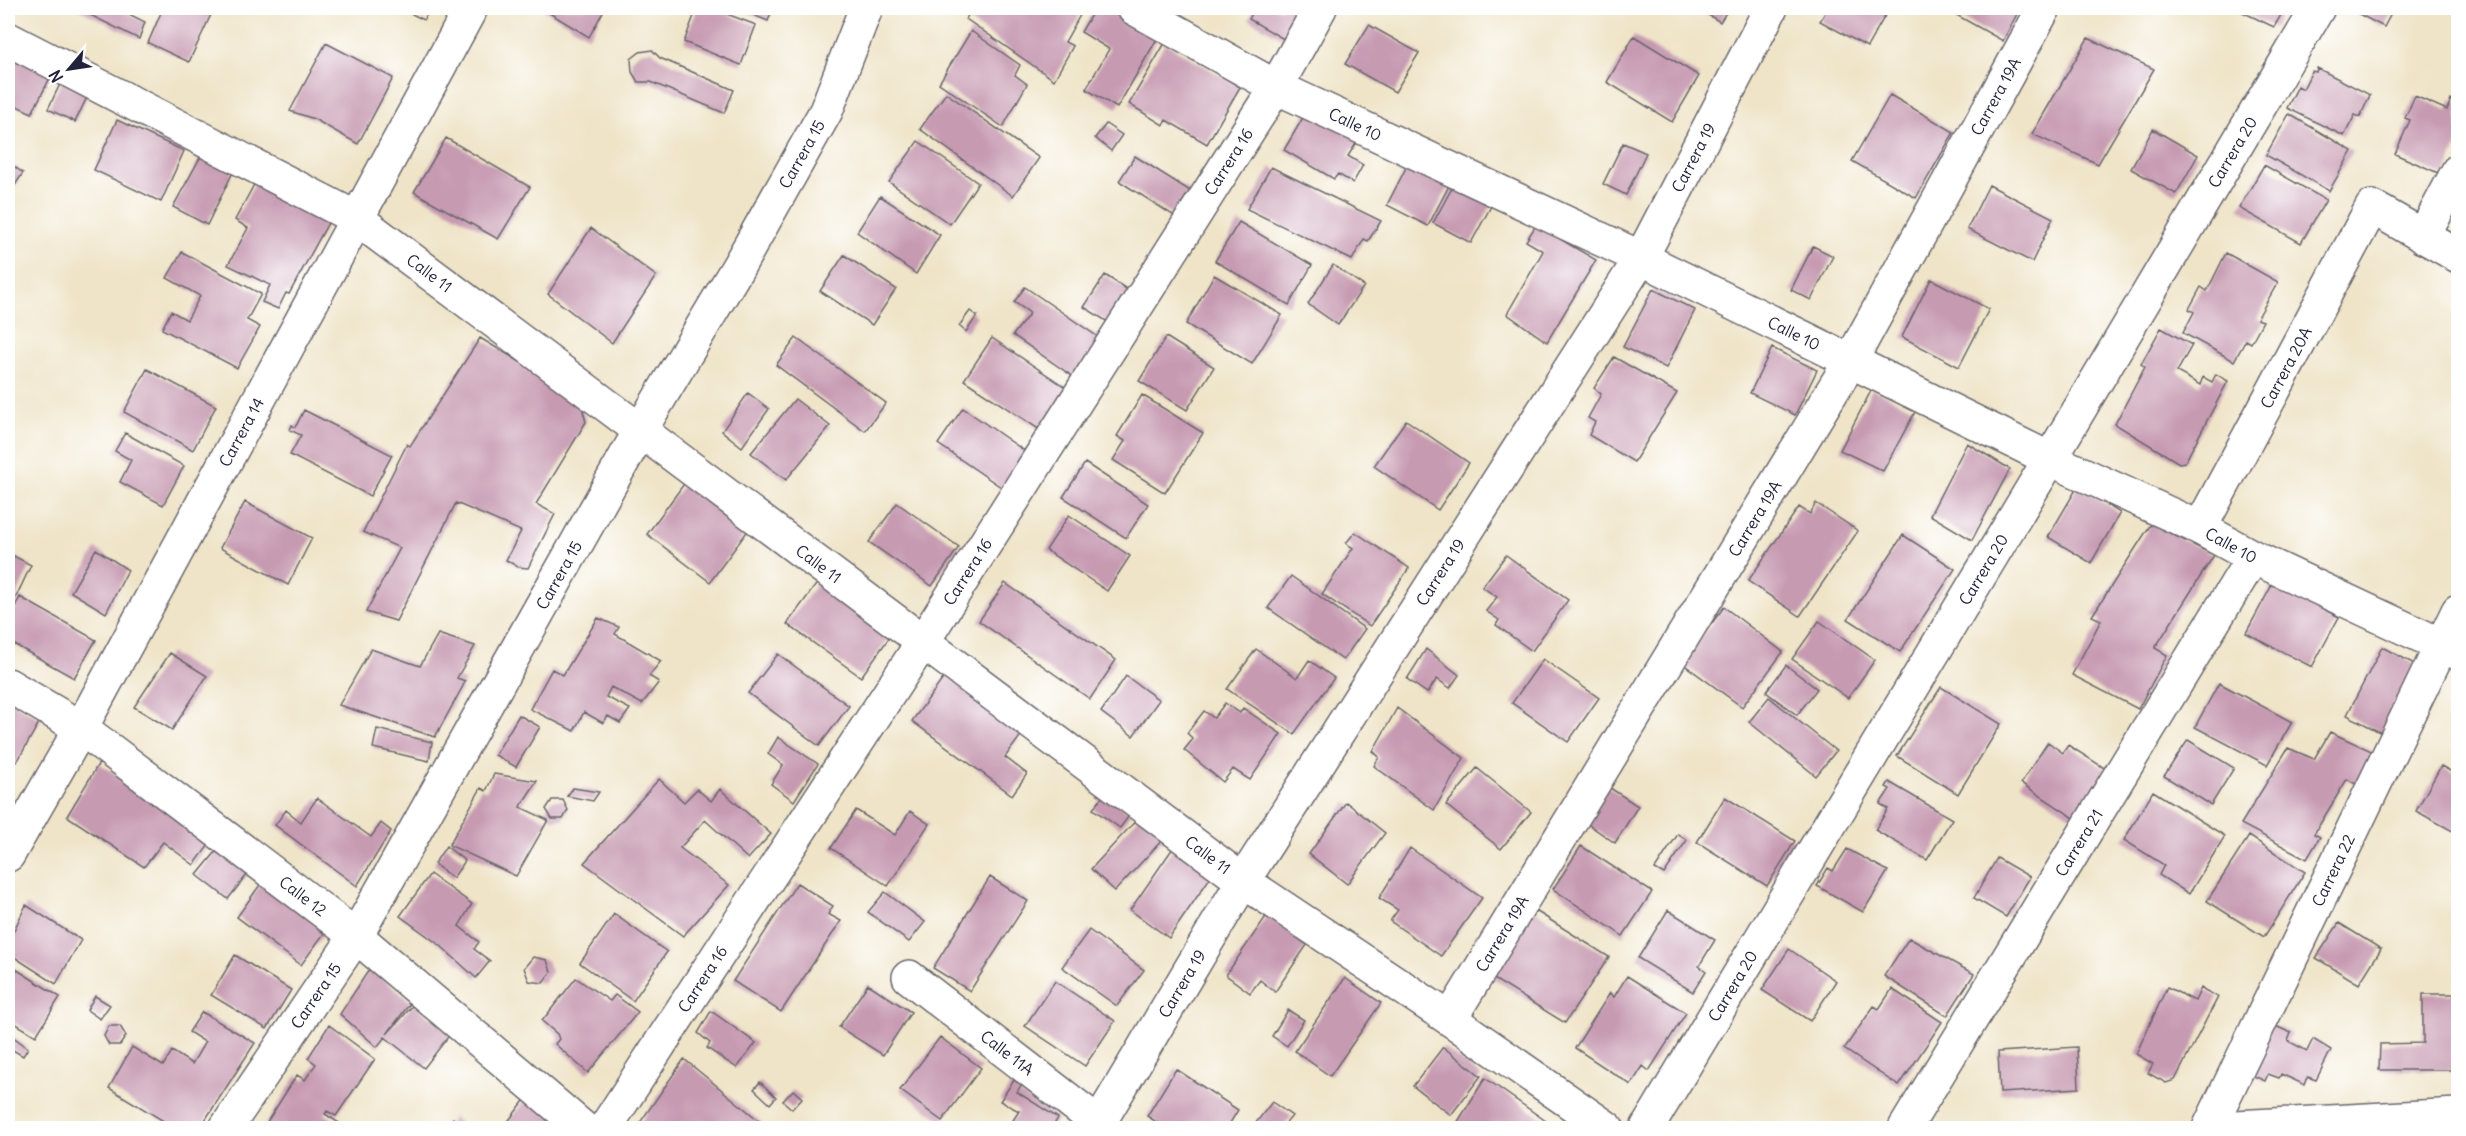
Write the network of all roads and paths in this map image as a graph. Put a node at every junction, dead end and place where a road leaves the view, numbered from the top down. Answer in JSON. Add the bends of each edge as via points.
{"nodes":[{"id":1,"x":471,"y":8,"type":"edge"},
{"id":2,"x":866,"y":8,"type":"edge"},
{"id":3,"x":1134,"y":8,"type":"edge"},
{"id":4,"x":1320,"y":8,"type":"edge"},
{"id":5,"x":1771,"y":8,"type":"edge"},
{"id":6,"x":2044,"y":8,"type":"edge"},
{"id":7,"x":2318,"y":8,"type":"edge"},
{"id":8,"x":8,"y":39,"type":"edge"},
{"id":9,"x":1276,"y":87,"type":"junction"},
{"id":10,"x":2458,"y":171,"type":"edge"},
{"id":11,"x":356,"y":218,"type":"junction"},
{"id":12,"x":2423,"y":237,"type":"junction"},
{"id":13,"x":2458,"y":256,"type":"edge"},
{"id":14,"x":1641,"y":258,"type":"junction"},
{"id":15,"x":1850,"y":362,"type":"junction"},
{"id":16,"x":641,"y":429,"type":"junction"},
{"id":17,"x":2050,"y":459,"type":"junction"},
{"id":18,"x":2200,"y":528,"type":"junction"},
{"id":19,"x":2253,"y":558,"type":"junction"},
{"id":20,"x":2458,"y":611,"type":"edge"},
{"id":21,"x":922,"y":643,"type":"junction"},
{"id":22,"x":2450,"y":649,"type":"edge"},
{"id":23,"x":8,"y":685,"type":"edge"},
{"id":24,"x":81,"y":728,"type":"junction"},
{"id":25,"x":8,"y":855,"type":"edge"},
{"id":26,"x":1243,"y":881,"type":"junction"},
{"id":27,"x":356,"y":936,"type":"junction"},
{"id":28,"x":909,"y":977,"type":"dead end"},
{"id":29,"x":1450,"y":1019,"type":"junction"},
{"id":30,"x":2458,"y":1115,"type":"edge"},
{"id":31,"x":1100,"y":1127,"type":"edge"},
{"id":32,"x":226,"y":1128,"type":"edge"},
{"id":33,"x":583,"y":1128,"type":"edge"},
{"id":34,"x":605,"y":1128,"type":"edge"},
{"id":35,"x":1607,"y":1128,"type":"edge"},
{"id":36,"x":1647,"y":1128,"type":"edge"},
{"id":37,"x":1905,"y":1128,"type":"edge"},
{"id":38,"x":2209,"y":1128,"type":"edge"},
{"id":39,"x":2217,"y":1128,"type":"edge"}],
"edges":[{"from":1,"to":11,"type":"street","name":"Carrera 14"},
{"from":2,"to":16,"type":"street","name":"Carrera 15","via":[[826,111]]},
{"from":3,"to":9,"type":"street","name":"Calle 10"},
{"from":4,"to":9,"type":"street","name":"Carrera 16"},
{"from":5,"to":14,"type":"street","name":"Carrera 19"},
{"from":6,"to":15,"type":"street","name":"Carrera 19A"},
{"from":7,"to":17,"type":"street","name":"Carrera 20"},
{"from":8,"to":11,"type":"street","name":"Calle 11"},
{"from":9,"to":14,"type":"street","name":"Calle 10"},
{"from":9,"to":21,"type":"street","name":"Carrera 16"},
{"from":10,"to":12,"type":"street"},
{"from":11,"to":16,"type":"street","name":"Calle 11"},
{"from":11,"to":24,"type":"street","name":"Carrera 14"},
{"from":12,"to":13,"type":"street"},
{"from":12,"to":18,"type":"street","name":"Carrera 20A","via":[[2372,207]]},
{"from":14,"to":15,"type":"street","name":"Calle 10"},
{"from":14,"to":26,"type":"street","name":"Carrera 19"},
{"from":15,"to":17,"type":"street","name":"Calle 10"},
{"from":15,"to":29,"type":"street","name":"Carrera 19A"},
{"from":16,"to":21,"type":"street","name":"Calle 11"},
{"from":16,"to":27,"type":"street","name":"Carrera 15"},
{"from":17,"to":18,"type":"street","name":"Calle 10"},
{"from":17,"to":36,"type":"street","name":"Carrera 20"},
{"from":18,"to":19,"type":"street","name":"Calle 10"},
{"from":19,"to":22,"type":"street","name":"Calle 10"},
{"from":19,"to":37,"type":"street","name":"Carrera 21"},
{"from":20,"to":22,"type":"street","name":"Carrera 22"},
{"from":21,"to":26,"type":"street","name":"Calle 11"},
{"from":21,"to":34,"type":"street","name":"Carrera 16"},
{"from":22,"to":38,"type":"street","name":"Carrera 22"},
{"from":23,"to":24,"type":"street","name":"Calle 12"},
{"from":24,"to":25,"type":"street","name":"Carrera 14"},
{"from":24,"to":27,"type":"street","name":"Calle 12"},
{"from":26,"to":29,"type":"street","name":"Calle 11"},
{"from":26,"to":31,"type":"street","name":"Carrera 19"},
{"from":27,"to":32,"type":"street","name":"Carrera 15"},
{"from":27,"to":33,"type":"street","name":"Calle 12"},
{"from":28,"to":31,"type":"street","name":"Calle 11A"},
{"from":29,"to":35,"type":"street","name":"Calle 11"},
{"from":30,"to":39,"type":"street"}]}
